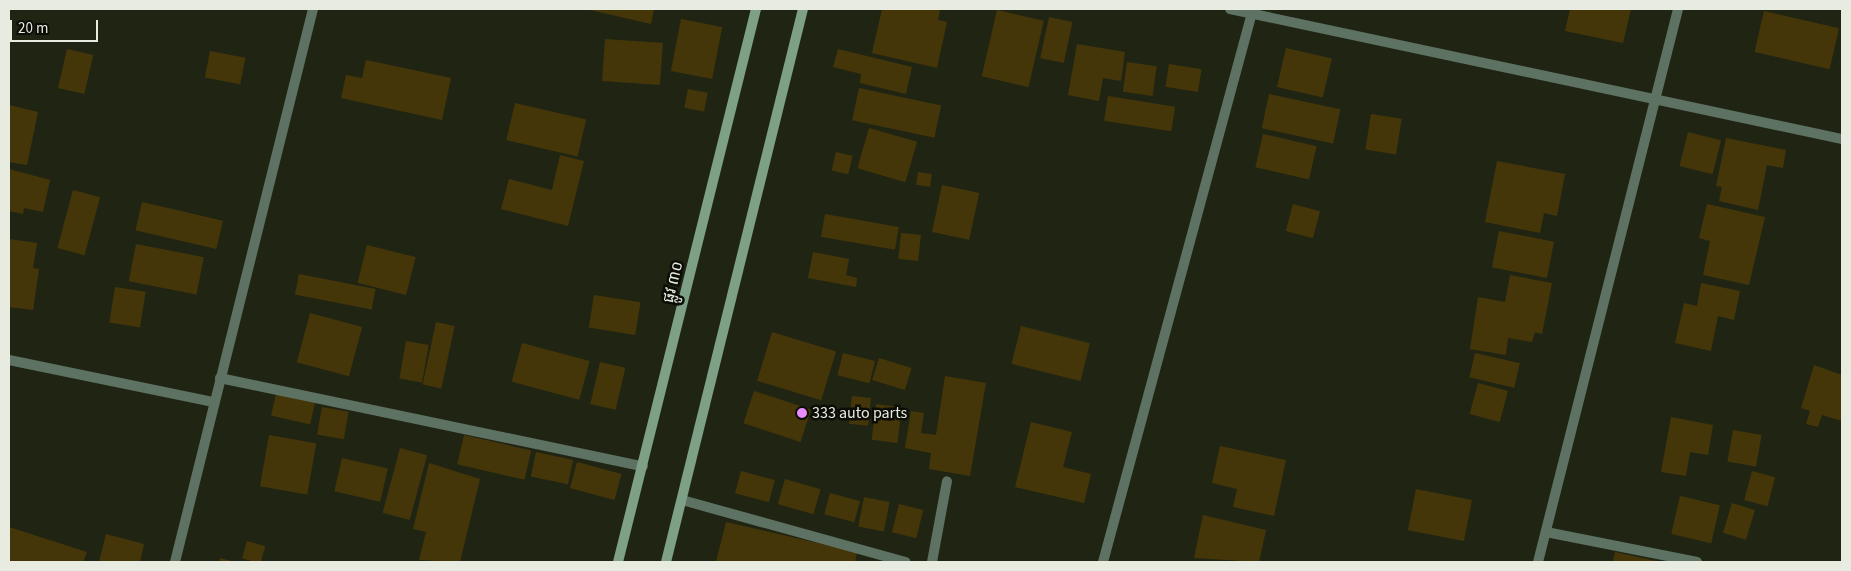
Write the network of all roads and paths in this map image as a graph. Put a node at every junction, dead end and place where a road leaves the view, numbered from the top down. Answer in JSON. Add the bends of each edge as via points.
{"nodes":[{"id":1,"x":313,"y":9,"type":"edge"},
{"id":2,"x":756,"y":9,"type":"edge"},
{"id":3,"x":803,"y":9,"type":"edge"},
{"id":4,"x":1230,"y":9,"type":"edge"},
{"id":5,"x":1678,"y":9,"type":"edge"},
{"id":6,"x":1252,"y":11,"type":"edge"},
{"id":7,"x":1655,"y":98,"type":"junction"},
{"id":8,"x":1842,"y":139,"type":"edge"},
{"id":9,"x":9,"y":360,"type":"edge"},
{"id":10,"x":220,"y":378,"type":"junction"},
{"id":11,"x":214,"y":402,"type":"junction"},
{"id":12,"x":642,"y":466,"type":"junction"},
{"id":13,"x":947,"y":481,"type":"dead end"},
{"id":14,"x":682,"y":500,"type":"junction"},
{"id":15,"x":1546,"y":532,"type":"junction"},
{"id":16,"x":175,"y":562,"type":"edge"},
{"id":17,"x":618,"y":562,"type":"edge"},
{"id":18,"x":666,"y":562,"type":"edge"},
{"id":19,"x":906,"y":562,"type":"edge"},
{"id":20,"x":932,"y":562,"type":"edge"},
{"id":21,"x":1103,"y":562,"type":"edge"},
{"id":22,"x":1538,"y":562,"type":"edge"},
{"id":23,"x":1696,"y":562,"type":"edge"}],
"edges":[{"from":1,"to":10,"type":"street"},
{"from":2,"to":12,"type":"street","name":"ផ្លូវ ៣០"},
{"from":3,"to":14,"type":"street"},
{"from":4,"to":6,"type":"street"},
{"from":5,"to":7,"type":"street"},
{"from":6,"to":7,"type":"street"},
{"from":6,"to":21,"type":"street"},
{"from":7,"to":8,"type":"street"},
{"from":7,"to":15,"type":"street"},
{"from":9,"to":11,"type":"street"},
{"from":10,"to":11,"type":"street"},
{"from":10,"to":12,"type":"street"},
{"from":11,"to":16,"type":"street"},
{"from":12,"to":17,"type":"street","name":"ផ្លូវ ៣០"},
{"from":13,"to":20,"type":"street"},
{"from":14,"to":18,"type":"street"},
{"from":14,"to":19,"type":"street"},
{"from":15,"to":22,"type":"street"},
{"from":15,"to":23,"type":"street"}]}
